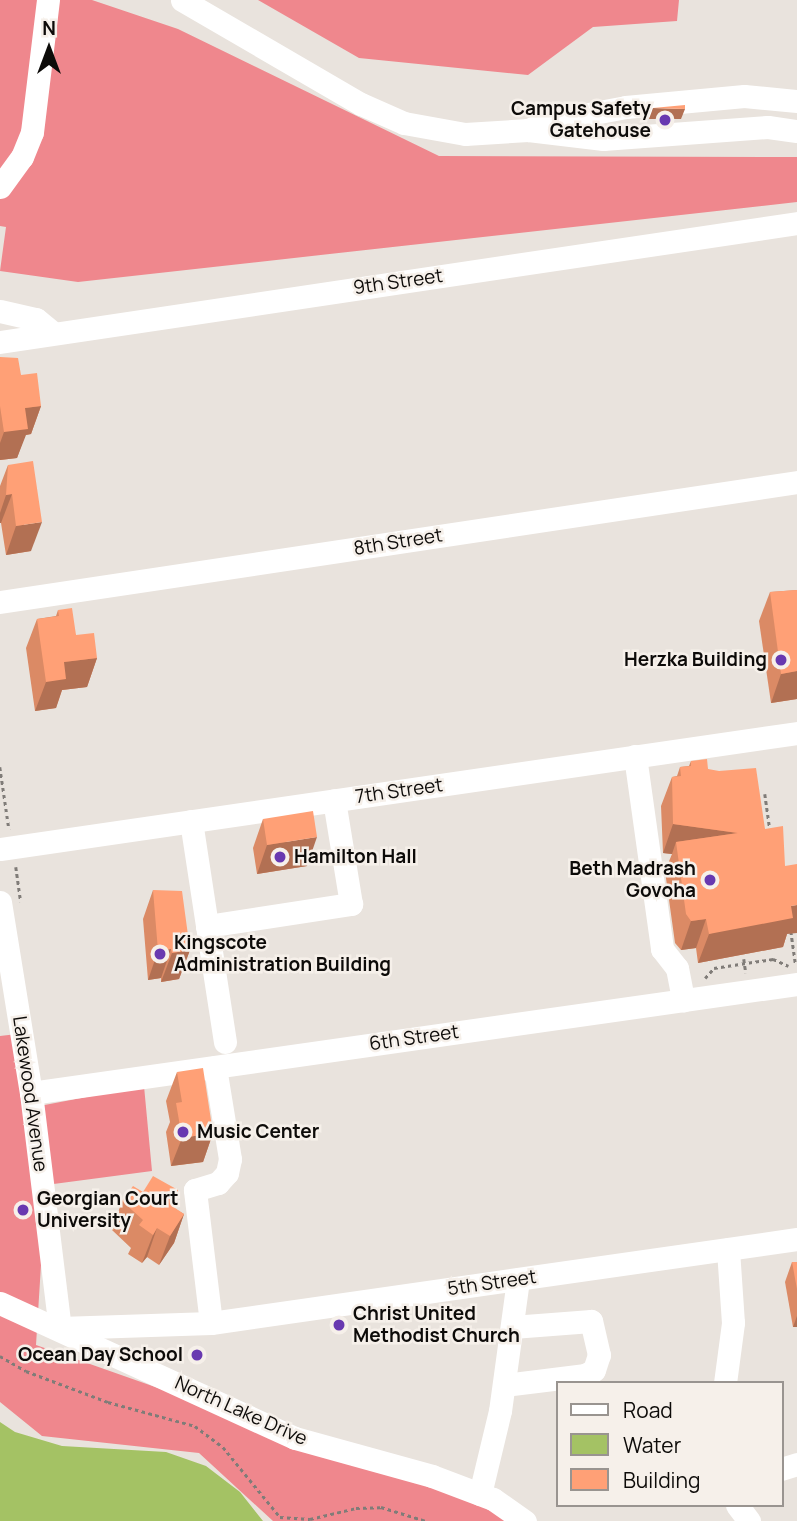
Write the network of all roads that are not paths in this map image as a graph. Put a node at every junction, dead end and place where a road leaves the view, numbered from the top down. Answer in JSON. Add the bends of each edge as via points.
{"nodes":[{"id":1,"x":48,"y":0,"type":"edge"},
{"id":2,"x":182,"y":0,"type":"edge"},
{"id":3,"x":698,"y":100,"type":"junction"},
{"id":4,"x":797,"y":101,"type":"edge"},
{"id":5,"x":601,"y":110,"type":"junction"},
{"id":6,"x":528,"y":130,"type":"junction"},
{"id":7,"x":797,"y":131,"type":"edge"},
{"id":8,"x":699,"y":132,"type":"junction"},
{"id":9,"x":603,"y":139,"type":"junction"},
{"id":10,"x":0,"y":187,"type":"edge"},
{"id":11,"x":797,"y":223,"type":"edge"},
{"id":12,"x":0,"y":311,"type":"edge"},
{"id":13,"x":53,"y":333,"type":"junction"},
{"id":14,"x":0,"y":342,"type":"edge"},
{"id":15,"x":797,"y":482,"type":"edge"},
{"id":16,"x":0,"y":602,"type":"edge"},
{"id":17,"x":797,"y":733,"type":"edge"},
{"id":18,"x":635,"y":756,"type":"junction"},
{"id":19,"x":334,"y":800,"type":"junction"},
{"id":20,"x":191,"y":821,"type":"junction"},
{"id":21,"x":0,"y":849,"type":"edge"},
{"id":22,"x":0,"y":902,"type":"edge"},
{"id":23,"x":207,"y":926,"type":"junction"},
{"id":24,"x":797,"y":984,"type":"edge"},
{"id":25,"x":683,"y":1000,"type":"junction"},
{"id":26,"x":225,"y":1042,"type":"dead end"},
{"id":27,"x":215,"y":1067,"type":"junction"},
{"id":28,"x":31,"y":1093,"type":"junction"},
{"id":29,"x":797,"y":1239,"type":"edge"},
{"id":30,"x":728,"y":1249,"type":"junction"},
{"id":31,"x":517,"y":1279,"type":"junction"},
{"id":32,"x":0,"y":1303,"type":"edge"},
{"id":33,"x":211,"y":1323,"type":"junction"},
{"id":34,"x":512,"y":1326,"type":"junction"},
{"id":35,"x":60,"y":1328,"type":"junction"},
{"id":36,"x":725,"y":1381,"type":"edge"},
{"id":37,"x":504,"y":1385,"type":"junction"},
{"id":38,"x":480,"y":1494,"type":"junction"},
{"id":39,"x":526,"y":1521,"type":"edge"}],
"edges":[{"from":1,"to":10,"type":"street","via":[[32,132],[22,157]]},
{"from":2,"to":6,"type":"street","via":[[361,104],[404,123],[465,134]]},
{"from":3,"to":4,"type":"street","via":[[770,95]]},
{"from":3,"to":5,"type":"street"},
{"from":3,"to":8,"type":"street"},
{"from":5,"to":6,"type":"street"},
{"from":5,"to":9,"type":"street"},
{"from":6,"to":9,"type":"street"},
{"from":7,"to":8,"type":"street","via":[[768,127]]},
{"from":8,"to":9,"type":"street"},
{"from":11,"to":13,"type":"street","name":"9th Street"},
{"from":12,"to":13,"type":"street","via":[[36,320]]},
{"from":13,"to":14,"type":"street","name":"9th Street"},
{"from":15,"to":16,"type":"street","name":"8th Street"},
{"from":17,"to":18,"type":"street","name":"7th Street"},
{"from":18,"to":19,"type":"street","name":"7th Street"},
{"from":18,"to":25,"type":"street","via":[[662,949],[677,968]]},
{"from":19,"to":20,"type":"street","name":"7th Street"},
{"from":19,"to":23,"type":"street","via":[[351,904]]},
{"from":20,"to":21,"type":"street","name":"7th Street"},
{"from":20,"to":23,"type":"street"},
{"from":22,"to":28,"type":"street","name":"Lakewood Avenue"},
{"from":23,"to":26,"type":"street"},
{"from":24,"to":25,"type":"street","name":"6th Street"},
{"from":25,"to":27,"type":"street","name":"6th Street"},
{"from":27,"to":28,"type":"street","name":"6th Street"},
{"from":27,"to":33,"type":"street","via":[[230,1159],[227,1173],[218,1183],[194,1190]]},
{"from":28,"to":35,"type":"street","name":"Lakewood Avenue"},
{"from":29,"to":30,"type":"street","name":"5th Street"},
{"from":30,"to":31,"type":"street","name":"5th Street"},
{"from":30,"to":36,"type":"street","via":[[733,1323]]},
{"from":31,"to":33,"type":"street","name":"5th Street"},
{"from":31,"to":34,"type":"street"},
{"from":32,"to":35,"type":"street","name":"North Lake Drive","via":[[20,1316]]},
{"from":33,"to":35,"type":"street","name":"5th Street"},
{"from":34,"to":37,"type":"street"},
{"from":34,"to":37,"type":"street","via":[[591,1321],[599,1355],[594,1370],[585,1375]]},
{"from":35,"to":38,"type":"street","name":"North Lake Drive","via":[[295,1438]]},
{"from":37,"to":38,"type":"street"},
{"from":38,"to":39,"type":"street","name":"North Lake Drive"}]}
